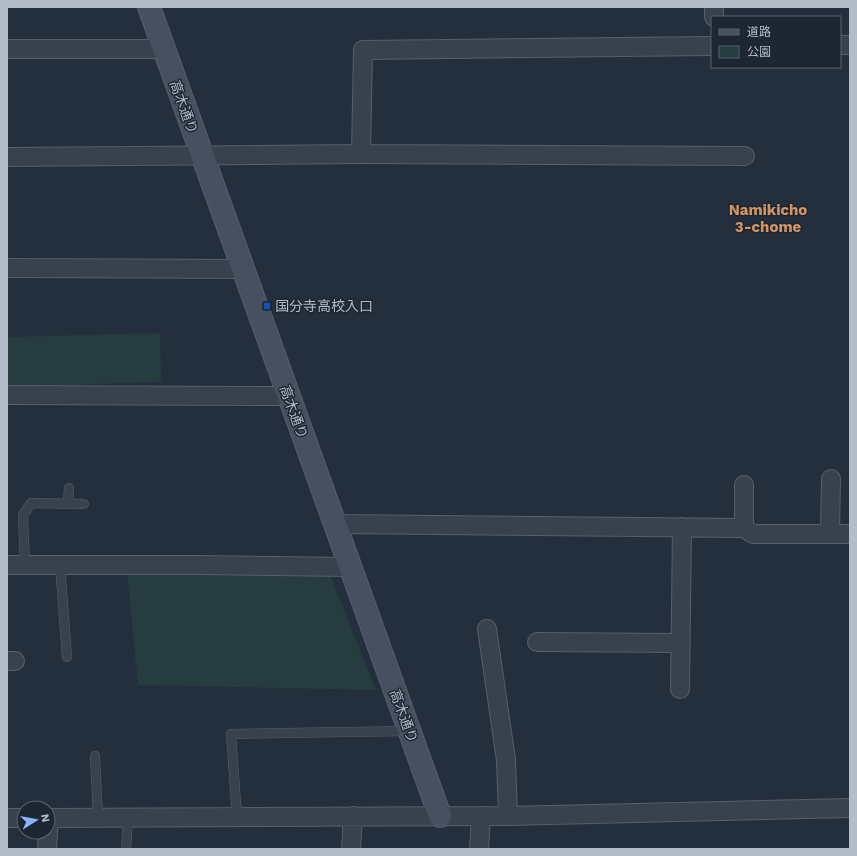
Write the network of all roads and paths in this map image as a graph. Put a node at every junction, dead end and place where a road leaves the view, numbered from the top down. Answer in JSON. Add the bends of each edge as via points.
{"nodes":[{"id":1,"x":149,"y":7,"type":"edge"},
{"id":2,"x":711,"y":46,"type":"edge"},
{"id":3,"x":7,"y":49,"type":"edge"},
{"id":4,"x":163,"y":50,"type":"junction"},
{"id":5,"x":361,"y":154,"type":"junction"},
{"id":6,"x":203,"y":156,"type":"junction"},
{"id":7,"x":744,"y":156,"type":"dead end"},
{"id":8,"x":7,"y":157,"type":"edge"},
{"id":9,"x":7,"y":268,"type":"edge"},
{"id":10,"x":244,"y":269,"type":"junction"},
{"id":11,"x":7,"y":395,"type":"edge"},
{"id":12,"x":288,"y":396,"type":"junction"},
{"id":13,"x":831,"y":479,"type":"dead end"},
{"id":14,"x":744,"y":485,"type":"dead end"},
{"id":15,"x":69,"y":488,"type":"dead end"},
{"id":16,"x":68,"y":504,"type":"junction"},
{"id":17,"x":84,"y":504,"type":"dead end"},
{"id":18,"x":334,"y":524,"type":"junction"},
{"id":19,"x":682,"y":527,"type":"junction"},
{"id":20,"x":744,"y":528,"type":"junction"},
{"id":21,"x":830,"y":534,"type":"junction"},
{"id":22,"x":850,"y":534,"type":"edge"},
{"id":23,"x":7,"y":566,"type":"edge"},
{"id":24,"x":25,"y":566,"type":"junction"},
{"id":25,"x":60,"y":566,"type":"junction"},
{"id":26,"x":350,"y":567,"type":"junction"},
{"id":27,"x":487,"y":629,"type":"dead end"},
{"id":28,"x":537,"y":642,"type":"dead end"},
{"id":29,"x":681,"y":643,"type":"junction"},
{"id":30,"x":67,"y":657,"type":"dead end"},
{"id":31,"x":680,"y":688,"type":"dead end"},
{"id":32,"x":410,"y":731,"type":"junction"},
{"id":33,"x":95,"y":756,"type":"dead end"},
{"id":34,"x":850,"y":808,"type":"edge"},
{"id":35,"x":353,"y":816,"type":"junction"},
{"id":36,"x":440,"y":816,"type":"junction"},
{"id":37,"x":481,"y":816,"type":"junction"},
{"id":38,"x":508,"y":816,"type":"junction"},
{"id":39,"x":237,"y":817,"type":"junction"},
{"id":40,"x":56,"y":818,"type":"edge"},
{"id":41,"x":98,"y":818,"type":"junction"},
{"id":42,"x":128,"y":818,"type":"junction"},
{"id":43,"x":126,"y":849,"type":"edge"},
{"id":44,"x":352,"y":849,"type":"edge"},
{"id":45,"x":479,"y":849,"type":"edge"}],
"edges":[{"from":1,"to":4,"type":"street","name":"高木通り"},
{"from":2,"to":5,"type":"street","via":[[362,50]]},
{"from":3,"to":4,"type":"street"},
{"from":4,"to":6,"type":"street","name":"高木通り"},
{"from":5,"to":6,"type":"street"},
{"from":5,"to":7,"type":"street"},
{"from":6,"to":8,"type":"street"},
{"from":6,"to":10,"type":"street","name":"高木通り"},
{"from":9,"to":10,"type":"street"},
{"from":10,"to":12,"type":"street","name":"高木通り"},
{"from":11,"to":12,"type":"street"},
{"from":12,"to":18,"type":"street","name":"高木通り"},
{"from":13,"to":21,"type":"street"},
{"from":14,"to":20,"type":"street"},
{"from":15,"to":16,"type":"lane"},
{"from":16,"to":17,"type":"lane"},
{"from":16,"to":24,"type":"lane","via":[[31,503],[23,515]]},
{"from":18,"to":19,"type":"street"},
{"from":18,"to":26,"type":"street","name":"高木通り"},
{"from":19,"to":20,"type":"street"},
{"from":19,"to":29,"type":"street"},
{"from":20,"to":21,"type":"street","via":[[753,534]]},
{"from":21,"to":22,"type":"street"},
{"from":23,"to":24,"type":"street"},
{"from":24,"to":25,"type":"street"},
{"from":25,"to":26,"type":"street"},
{"from":25,"to":30,"type":"lane"},
{"from":26,"to":32,"type":"street","name":"高木通り"},
{"from":27,"to":38,"type":"street","via":[[506,760]]},
{"from":28,"to":29,"type":"street"},
{"from":29,"to":31,"type":"street"},
{"from":32,"to":36,"type":"street","name":"高木通り"},
{"from":32,"to":39,"type":"lane","via":[[231,734]]},
{"from":33,"to":41,"type":"lane"},
{"from":34,"to":38,"type":"street"},
{"from":35,"to":36,"type":"street"},
{"from":35,"to":39,"type":"street"},
{"from":35,"to":44,"type":"street"},
{"from":36,"to":37,"type":"street"},
{"from":37,"to":38,"type":"street"},
{"from":37,"to":45,"type":"street"},
{"from":39,"to":42,"type":"street"},
{"from":40,"to":41,"type":"street"},
{"from":41,"to":42,"type":"street"},
{"from":42,"to":43,"type":"lane"}]}
